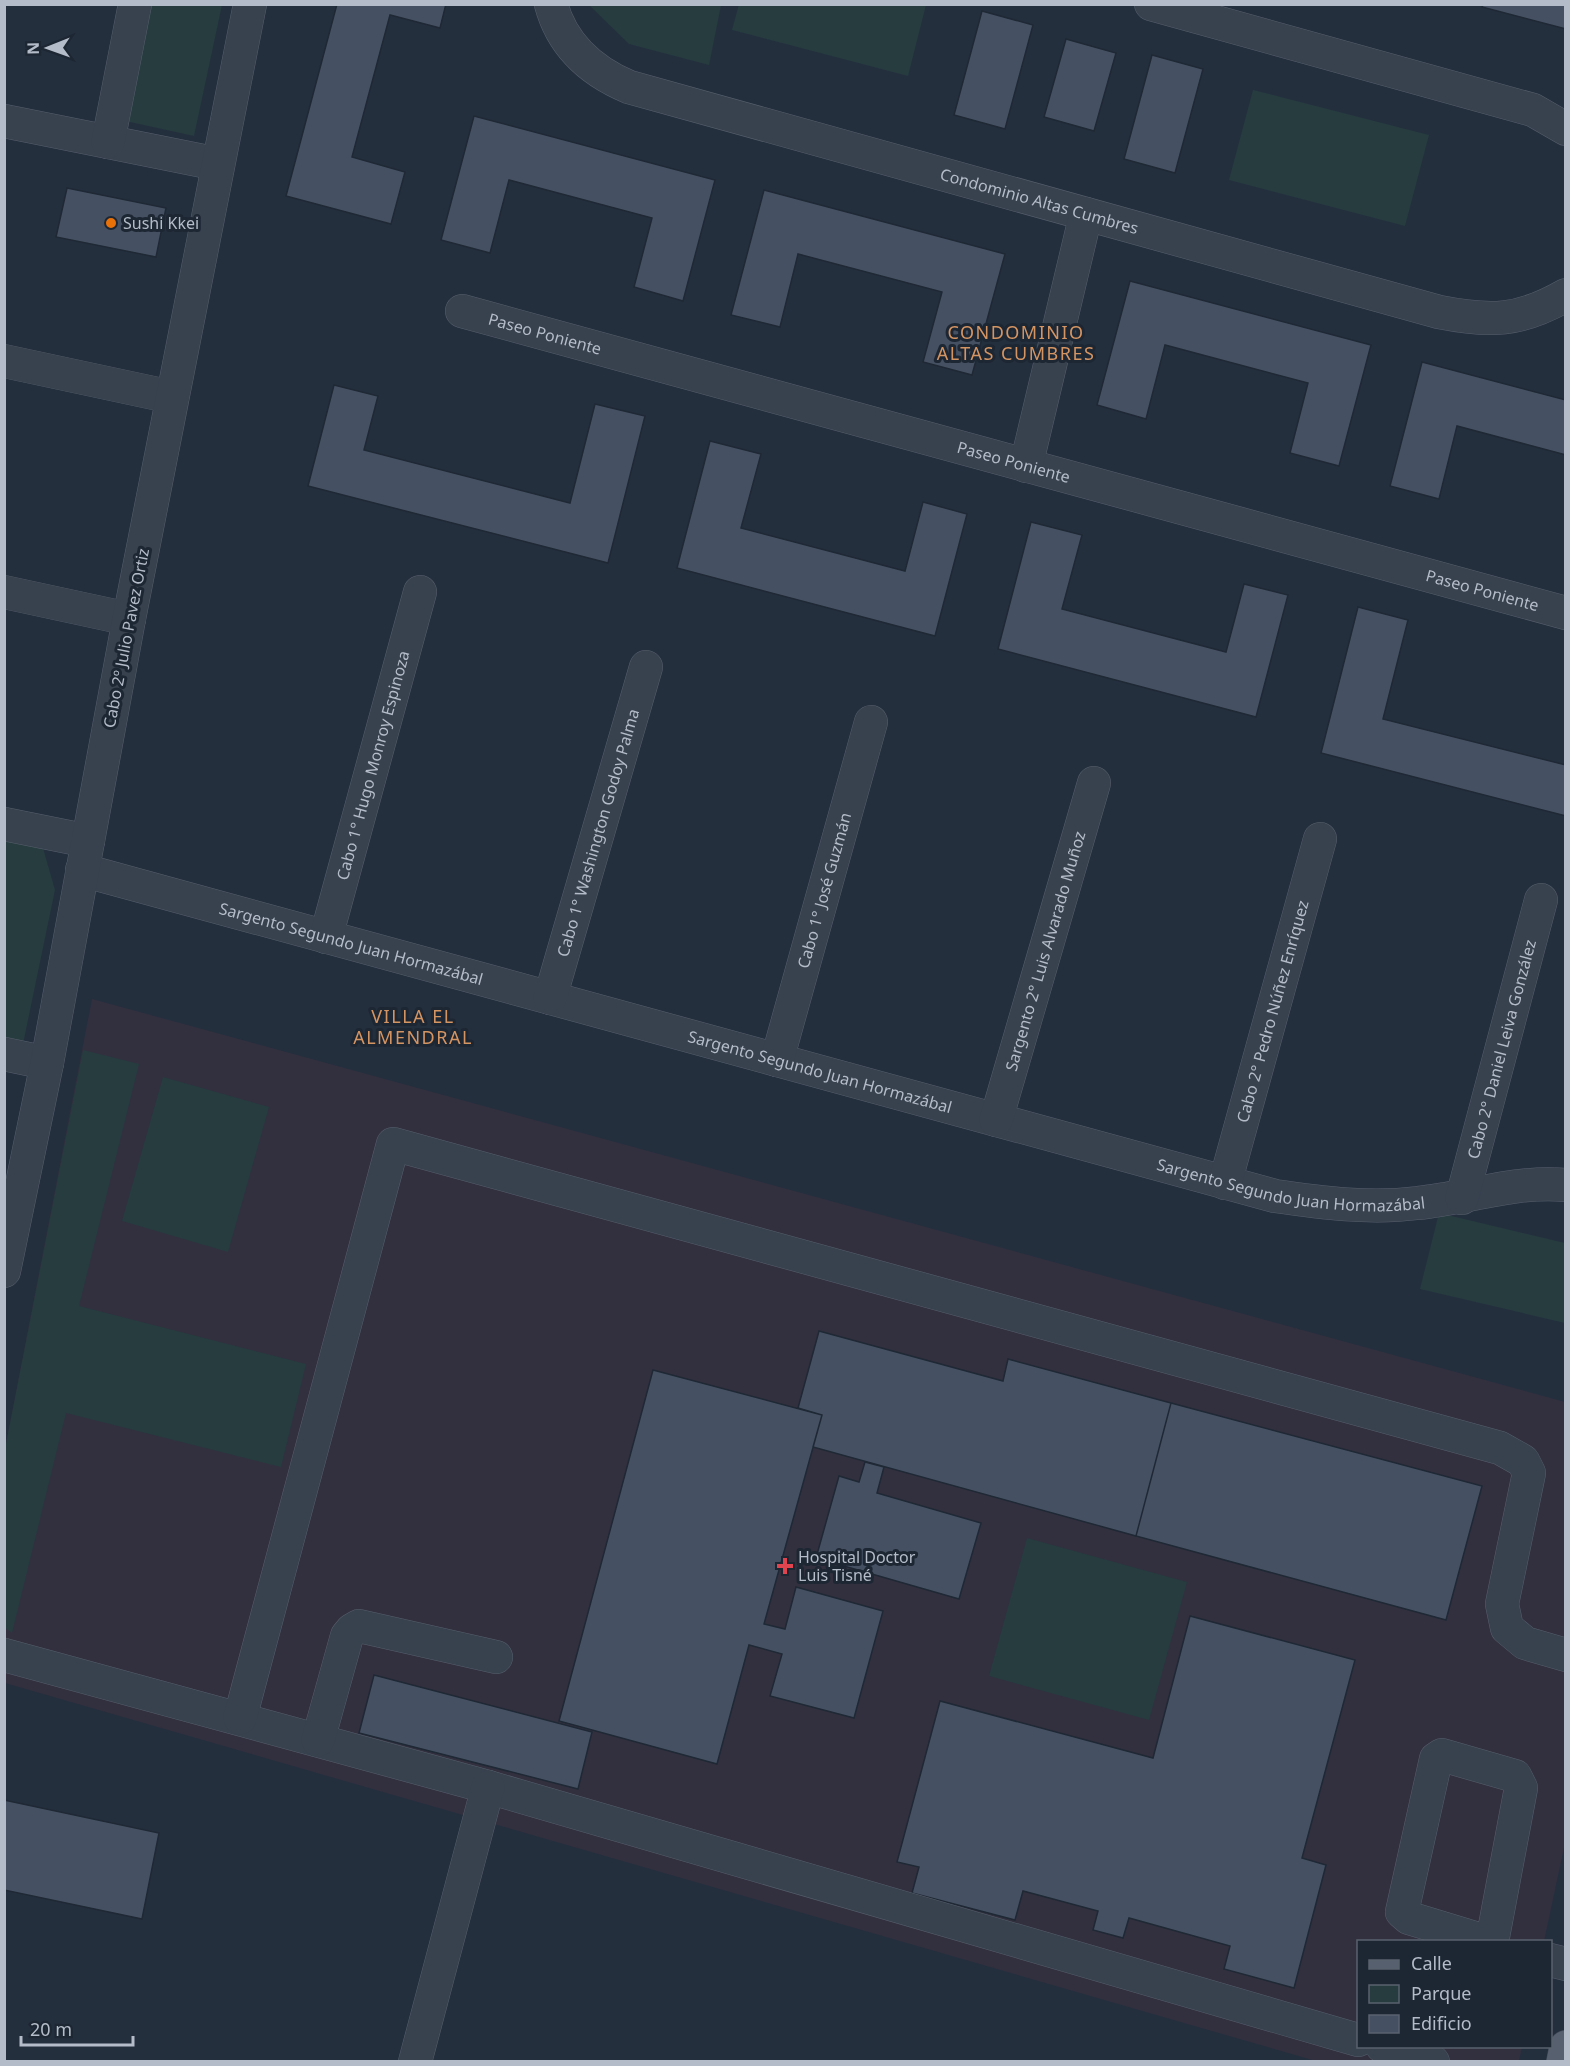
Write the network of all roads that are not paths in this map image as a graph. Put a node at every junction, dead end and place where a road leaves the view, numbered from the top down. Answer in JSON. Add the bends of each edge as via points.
{"nodes":[{"id":1,"x":135,"y":4,"type":"edge"},
{"id":2,"x":250,"y":4,"type":"edge"},
{"id":3,"x":551,"y":4,"type":"edge"},
{"id":4,"x":1151,"y":4,"type":"edge"},
{"id":5,"x":4,"y":121,"type":"edge"},
{"id":6,"x":1566,"y":129,"type":"edge"},
{"id":7,"x":108,"y":142,"type":"junction"},
{"id":8,"x":218,"y":164,"type":"junction"},
{"id":9,"x":1086,"y":214,"type":"junction"},
{"id":10,"x":1566,"y":295,"type":"edge"},
{"id":11,"x":462,"y":311,"type":"dead end"},
{"id":12,"x":4,"y":361,"type":"edge"},
{"id":13,"x":172,"y":397,"type":"junction"},
{"id":14,"x":1026,"y":466,"type":"junction"},
{"id":15,"x":4,"y":592,"type":"edge"},
{"id":16,"x":420,"y":592,"type":"dead end"},
{"id":17,"x":1566,"y":613,"type":"edge"},
{"id":18,"x":129,"y":619,"type":"junction"},
{"id":19,"x":646,"y":667,"type":"dead end"},
{"id":20,"x":871,"y":722,"type":"dead end"},
{"id":21,"x":1094,"y":783,"type":"dead end"},
{"id":22,"x":4,"y":824,"type":"edge"},
{"id":23,"x":1320,"y":839,"type":"dead end"},
{"id":24,"x":85,"y":856,"type":"junction"},
{"id":25,"x":1541,"y":900,"type":"dead end"},
{"id":26,"x":326,"y":937,"type":"junction"},
{"id":27,"x":550,"y":998,"type":"junction"},
{"id":28,"x":4,"y":1054,"type":"edge"},
{"id":29,"x":777,"y":1060,"type":"junction"},
{"id":30,"x":47,"y":1063,"type":"junction"},
{"id":31,"x":996,"y":1120,"type":"junction"},
{"id":32,"x":1225,"y":1183,"type":"junction"},
{"id":33,"x":1566,"y":1185,"type":"edge"},
{"id":34,"x":1461,"y":1198,"type":"junction"},
{"id":35,"x":4,"y":1271,"type":"edge"},
{"id":36,"x":4,"y":1655,"type":"edge"},
{"id":37,"x":1566,"y":1655,"type":"edge"},
{"id":38,"x":496,"y":1657,"type":"dead end"},
{"id":39,"x":240,"y":1718,"type":"junction"},
{"id":40,"x":318,"y":1740,"type":"junction"},
{"id":41,"x":488,"y":1787,"type":"junction"},
{"id":42,"x":1486,"y":1940,"type":"edge"},
{"id":43,"x":1490,"y":1940,"type":"edge"},
{"id":44,"x":1357,"y":2039,"type":"edge"},
{"id":45,"x":1566,"y":2047,"type":"edge"},
{"id":46,"x":1389,"y":2048,"type":"edge"},
{"id":47,"x":415,"y":2061,"type":"edge"},
{"id":48,"x":1433,"y":2061,"type":"edge"},
{"id":49,"x":1563,"y":2061,"type":"edge"}],
"edges":[{"from":1,"to":7,"type":"street"},
{"from":2,"to":8,"type":"street","name":"Cabo 2º Julio Pavez Ortiz"},
{"from":3,"to":9,"type":"street","name":"Condominio Altas Cumbres","via":[[575,51],[609,79],[629,87]]},
{"from":4,"to":6,"type":"street","via":[[1533,110]]},
{"from":5,"to":7,"type":"street"},
{"from":7,"to":8,"type":"street"},
{"from":8,"to":13,"type":"street","name":"Cabo 2º Julio Pavez Ortiz"},
{"from":9,"to":10,"type":"street","name":"Condominio Altas Cumbres","via":[[1438,312],[1486,319],[1511,317]]},
{"from":9,"to":14,"type":"street"},
{"from":11,"to":14,"type":"street","name":"Paseo Poniente"},
{"from":12,"to":13,"type":"street"},
{"from":13,"to":18,"type":"street","name":"Cabo 2º Julio Pavez Ortiz"},
{"from":14,"to":17,"type":"street","name":"Paseo Poniente"},
{"from":15,"to":18,"type":"street"},
{"from":16,"to":26,"type":"street","name":"Cabo 1° Hugo Monroy Espinoza"},
{"from":18,"to":24,"type":"street","name":"Cabo 2º Julio Pavez Ortiz"},
{"from":19,"to":27,"type":"street","name":"Cabo 1° Washington Godoy Palma"},
{"from":20,"to":29,"type":"street","name":"Cabo 1° José Guzmán"},
{"from":21,"to":31,"type":"street","name":"Sargento 2° Luis Alvarado Muñoz"},
{"from":22,"to":24,"type":"street","name":"Sargento Segundo Juan Hormazábal"},
{"from":23,"to":32,"type":"street","name":"Cabo 2° Pedro Núñez Enríquez"},
{"from":24,"to":26,"type":"street","name":"Sargento Segundo Juan Hormazábal"},
{"from":24,"to":30,"type":"street","name":"Cabo 2º Julio Pavez Ortiz"},
{"from":25,"to":34,"type":"street","name":"Cabo 2° Daniel Leiva González"},
{"from":26,"to":27,"type":"street","name":"Sargento Segundo Juan Hormazábal"},
{"from":27,"to":29,"type":"street","name":"Sargento Segundo Juan Hormazábal"},
{"from":28,"to":30,"type":"street"},
{"from":29,"to":31,"type":"street","name":"Sargento Segundo Juan Hormazábal"},
{"from":30,"to":35,"type":"street","name":"Cabo 2º Julio Pavez Ortiz"},
{"from":31,"to":32,"type":"street","name":"Sargento Segundo Juan Hormazábal"},
{"from":32,"to":34,"type":"street","name":"Sargento Segundo Juan Hormazábal","via":[[1275,1196],[1327,1203],[1416,1204]]},
{"from":33,"to":34,"type":"street","name":"Sargento Segundo Juan Hormazábal","via":[[1524,1186]]},
{"from":36,"to":39,"type":"street"},
{"from":37,"to":39,"type":"street","via":[[1525,1642],[1507,1628],[1502,1604],[1529,1473],[1522,1461],[1500,1448],[393,1144]]},
{"from":38,"to":40,"type":"street","via":[[359,1626],[347,1636]]},
{"from":39,"to":40,"type":"street"},
{"from":40,"to":41,"type":"street"},
{"from":41,"to":44,"type":"street"},
{"from":41,"to":47,"type":"street"},
{"from":42,"to":43,"type":"street","via":[[1409,1918],[1402,1912],[1436,1759],[1442,1755],[1515,1776],[1521,1788]]},
{"from":45,"to":49,"type":"main road"},
{"from":46,"to":48,"type":"street"}]}
